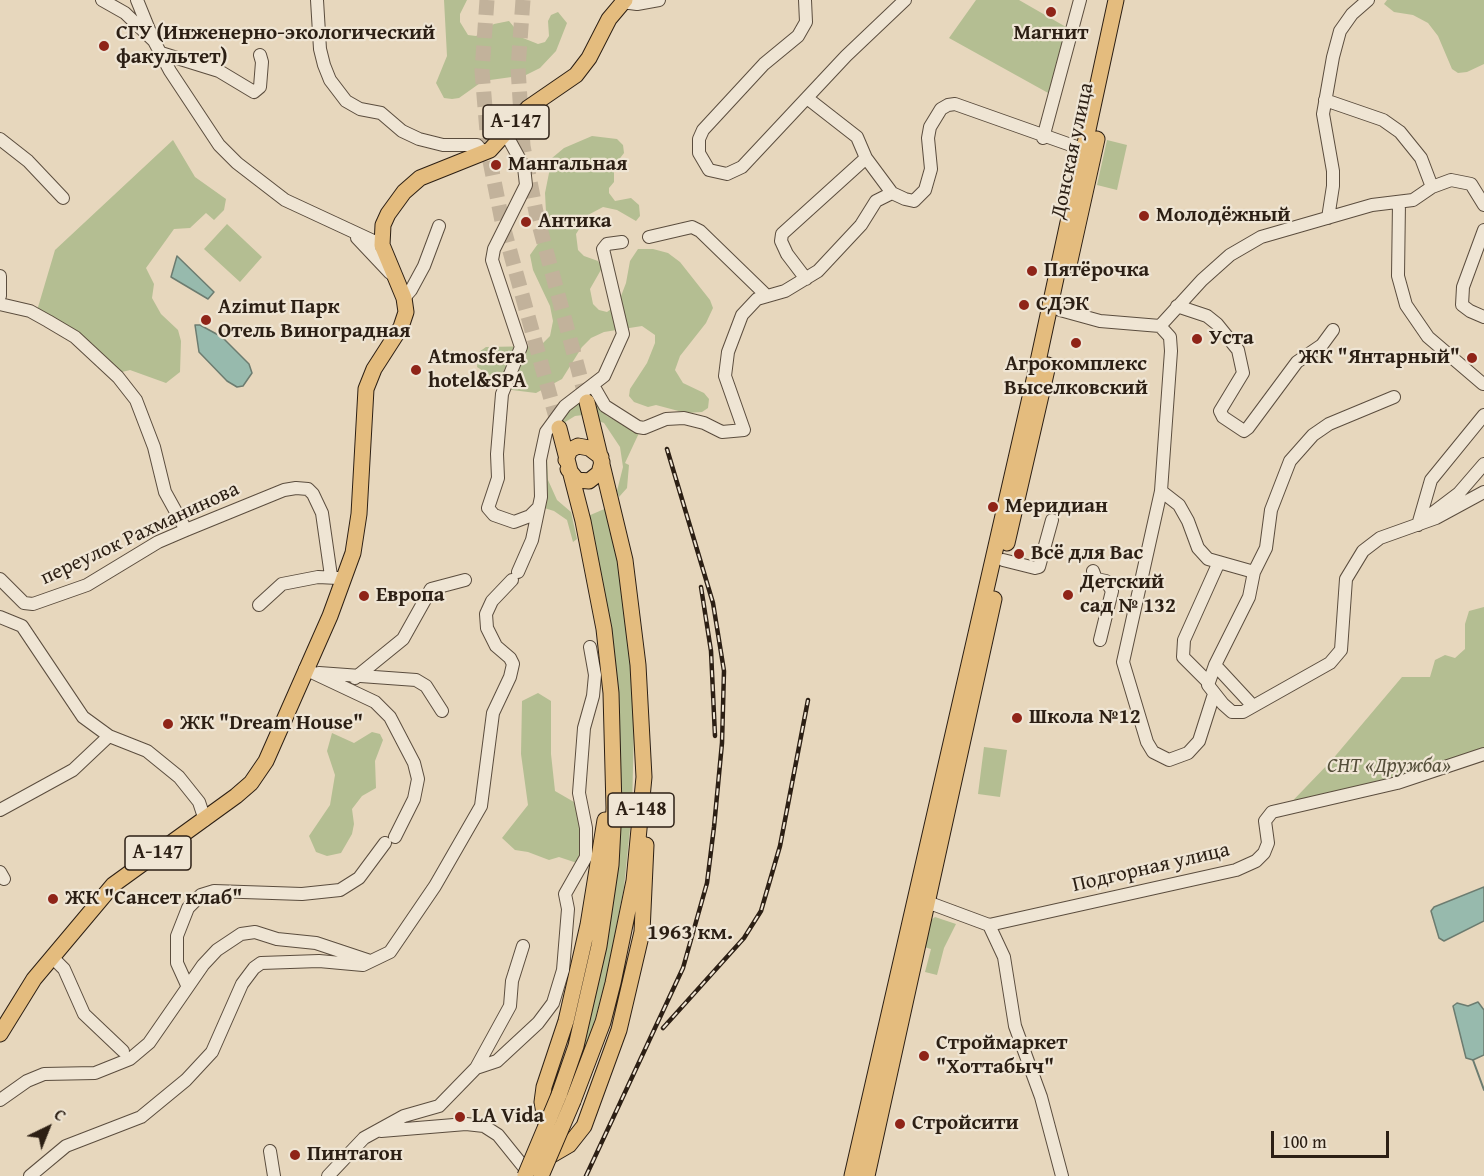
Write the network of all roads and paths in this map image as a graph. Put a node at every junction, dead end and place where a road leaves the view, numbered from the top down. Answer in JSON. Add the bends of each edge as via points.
{"nodes":[{"id":1,"x":102,"y":0,"type":"edge"},
{"id":2,"x":137,"y":0,"type":"edge"},
{"id":3,"x":317,"y":0,"type":"edge"},
{"id":4,"x":659,"y":0,"type":"edge"},
{"id":5,"x":805,"y":0,"type":"edge"},
{"id":6,"x":905,"y":0,"type":"edge"},
{"id":7,"x":1080,"y":0,"type":"edge"},
{"id":8,"x":1116,"y":0,"type":"edge"},
{"id":9,"x":1127,"y":0,"type":"edge"},
{"id":10,"x":1368,"y":0,"type":"edge"},
{"id":11,"x":623,"y":1,"type":"edge"},
{"id":12,"x":115,"y":3,"type":"edge"},
{"id":13,"x":154,"y":41,"type":"junction"},
{"id":14,"x":161,"y":54,"type":"junction"},
{"id":15,"x":260,"y":56,"type":"dead end"},
{"id":16,"x":807,"y":98,"type":"junction"},
{"id":17,"x":1325,"y":100,"type":"junction"},
{"id":18,"x":506,"y":134,"type":"junction"},
{"id":19,"x":1043,"y":138,"type":"junction"},
{"id":20,"x":0,"y":139,"type":"edge"},
{"id":21,"x":1084,"y":150,"type":"junction"},
{"id":22,"x":484,"y":153,"type":"junction"},
{"id":23,"x":867,"y":158,"type":"junction"},
{"id":24,"x":1432,"y":187,"type":"junction"},
{"id":25,"x":892,"y":193,"type":"junction"},
{"id":26,"x":63,"y":198,"type":"dead end"},
{"id":27,"x":1399,"y":202,"type":"junction"},
{"id":28,"x":1484,"y":205,"type":"edge"},
{"id":29,"x":386,"y":217,"type":"junction"},
{"id":30,"x":1328,"y":218,"type":"junction"},
{"id":31,"x":439,"y":226,"type":"dead end"},
{"id":32,"x":346,"y":230,"type":"junction"},
{"id":33,"x":1484,"y":230,"type":"edge"},
{"id":34,"x":649,"y":237,"type":"dead end"},
{"id":35,"x":622,"y":242,"type":"dead end"},
{"id":36,"x":382,"y":245,"type":"junction"},
{"id":37,"x":0,"y":276,"type":"edge"},
{"id":38,"x":806,"y":279,"type":"junction"},
{"id":39,"x":396,"y":281,"type":"junction"},
{"id":40,"x":0,"y":296,"type":"edge"},
{"id":41,"x":767,"y":296,"type":"junction"},
{"id":42,"x":404,"y":298,"type":"junction"},
{"id":43,"x":0,"y":304,"type":"edge"},
{"id":44,"x":1177,"y":306,"type":"junction"},
{"id":45,"x":1055,"y":309,"type":"junction"},
{"id":46,"x":1484,"y":317,"type":"edge"},
{"id":47,"x":1160,"y":326,"type":"junction"},
{"id":48,"x":1333,"y":330,"type":"dead end"},
{"id":49,"x":1483,"y":384,"type":"edge"},
{"id":50,"x":594,"y":387,"type":"junction"},
{"id":51,"x":1394,"y":398,"type":"dead end"},
{"id":52,"x":587,"y":402,"type":"tunnel mouth"},
{"id":53,"x":1484,"y":415,"type":"edge"},
{"id":54,"x":559,"y":428,"type":"tunnel mouth"},
{"id":55,"x":602,"y":459,"type":"junction"},
{"id":56,"x":567,"y":464,"type":"junction"},
{"id":57,"x":1484,"y":464,"type":"edge"},
{"id":58,"x":1161,"y":491,"type":"junction"},
{"id":59,"x":1484,"y":492,"type":"edge"},
{"id":60,"x":539,"y":507,"type":"junction"},
{"id":61,"x":1052,"y":520,"type":"dead end"},
{"id":62,"x":1418,"y":525,"type":"junction"},
{"id":63,"x":186,"y":530,"type":"junction"},
{"id":64,"x":1003,"y":560,"type":"junction"},
{"id":65,"x":1220,"y":562,"type":"junction"},
{"id":66,"x":1093,"y":572,"type":"dead end"},
{"id":67,"x":1254,"y":572,"type":"junction"},
{"id":68,"x":0,"y":579,"type":"edge"},
{"id":69,"x":338,"y":579,"type":"junction"},
{"id":70,"x":465,"y":580,"type":"dead end"},
{"id":71,"x":24,"y":603,"type":"junction"},
{"id":72,"x":259,"y":605,"type":"dead end"},
{"id":73,"x":5,"y":618,"type":"edge"},
{"id":74,"x":1100,"y":640,"type":"dead end"},
{"id":75,"x":591,"y":647,"type":"dead end"},
{"id":76,"x":1215,"y":665,"type":"junction"},
{"id":77,"x":308,"y":670,"type":"junction"},
{"id":78,"x":355,"y":678,"type":"junction"},
{"id":79,"x":1215,"y":694,"type":"junction"},
{"id":80,"x":1253,"y":706,"type":"junction"},
{"id":81,"x":442,"y":711,"type":"dead end"},
{"id":82,"x":613,"y":734,"type":"junction"},
{"id":83,"x":109,"y":736,"type":"junction"},
{"id":84,"x":1484,"y":754,"type":"edge"},
{"id":85,"x":644,"y":777,"type":"junction"},
{"id":86,"x":0,"y":810,"type":"edge"},
{"id":87,"x":205,"y":820,"type":"junction"},
{"id":88,"x":927,"y":903,"type":"junction"},
{"id":89,"x":989,"y":925,"type":"junction"},
{"id":90,"x":524,"y":946,"type":"dead end"},
{"id":91,"x":53,"y":957,"type":"junction"},
{"id":92,"x":372,"y":962,"type":"junction"},
{"id":93,"x":188,"y":985,"type":"junction"},
{"id":94,"x":0,"y":1034,"type":"edge"},
{"id":95,"x":123,"y":1051,"type":"dead end"},
{"id":96,"x":476,"y":1068,"type":"junction"},
{"id":97,"x":566,"y":1098,"type":"junction"},
{"id":98,"x":0,"y":1100,"type":"edge"},
{"id":99,"x":373,"y":1131,"type":"junction"},
{"id":100,"x":270,"y":1151,"type":"dead end"},
{"id":101,"x":548,"y":1154,"type":"junction"},
{"id":102,"x":853,"y":1169,"type":"edge"},
{"id":103,"x":30,"y":1176,"type":"edge"},
{"id":104,"x":274,"y":1176,"type":"edge"},
{"id":105,"x":328,"y":1176,"type":"edge"},
{"id":106,"x":525,"y":1176,"type":"edge"},
{"id":107,"x":531,"y":1176,"type":"edge"},
{"id":108,"x":539,"y":1176,"type":"edge"},
{"id":109,"x":846,"y":1176,"type":"edge"},
{"id":110,"x":867,"y":1176,"type":"edge"},
{"id":111,"x":1062,"y":1176,"type":"edge"}],
"edges":[{"from":1,"to":12,"type":"street"},
{"from":2,"to":13,"type":"street"},
{"from":3,"to":22,"type":"street","via":[[324,65],[346,101],[360,109],[381,113],[418,139],[443,145],[477,145]]},
{"from":4,"to":11,"type":"street","via":[[637,4]]},
{"from":5,"to":16,"type":"street","via":[[806,22],[798,36],[764,64],[703,130],[699,139],[703,163],[716,173],[728,174],[742,167]]},
{"from":6,"to":16,"type":"street"},
{"from":7,"to":19,"type":"street","name":"Донская улица"},
{"from":8,"to":21,"type":"main road","name":"Донская улица"},
{"from":9,"to":45,"type":"main road","name":"Донская улица"},
{"from":10,"to":17,"type":"street","via":[[1340,31]]},
{"from":11,"to":18,"type":"main road","number":"А-147","via":[[576,75],[528,108]]},
{"from":12,"to":13,"type":"street"},
{"from":13,"to":14,"type":"street"},
{"from":14,"to":15,"type":"street","via":[[219,71],[254,92],[260,87]]},
{"from":14,"to":32,"type":"street","via":[[222,150],[285,200]]},
{"from":16,"to":23,"type":"street","via":[[857,137]]},
{"from":17,"to":24,"type":"street","via":[[1383,120],[1400,132],[1421,158]]},
{"from":17,"to":30,"type":"street","via":[[1324,131],[1334,186]]},
{"from":18,"to":22,"type":"main road","number":"А-147"},
{"from":18,"to":60,"type":"street","via":[[524,167],[526,185],[492,260],[521,347],[502,394],[496,454],[498,478],[488,508],[494,515],[514,522],[530,516]]},
{"from":19,"to":21,"type":"street","name":"Донская улица"},
{"from":19,"to":25,"type":"street","name":"Донская улица","via":[[955,104],[941,109],[930,127],[931,169],[926,190],[914,201]]},
{"from":20,"to":26,"type":"street","via":[[28,161]]},
{"from":21,"to":45,"type":"main road","name":"Донская улица"},
{"from":22,"to":29,"type":"main road","number":"А-147","via":[[420,178]]},
{"from":23,"to":25,"type":"street"},
{"from":23,"to":38,"type":"street","via":[[782,234],[787,254]]},
{"from":24,"to":27,"type":"street","via":[[1413,200]]},
{"from":24,"to":28,"type":"street","via":[[1451,180],[1471,184]]},
{"from":25,"to":38,"type":"street","via":[[876,201],[857,230]]},
{"from":27,"to":30,"type":"street","via":[[1372,205]]},
{"from":27,"to":49,"type":"street","via":[[1398,276],[1406,305],[1428,337]]},
{"from":29,"to":32,"type":"street","number":"А-147","via":[[371,230]]},
{"from":29,"to":36,"type":"main road","number":"А-147"},
{"from":30,"to":44,"type":"street","via":[[1245,244]]},
{"from":31,"to":42,"type":"street","via":[[424,266]]},
{"from":32,"to":36,"type":"street"},
{"from":32,"to":39,"type":"street","number":"А-147","via":[[369,249]]},
{"from":33,"to":46,"type":"street","via":[[1463,287],[1462,305]]},
{"from":34,"to":41,"type":"street","via":[[692,227],[700,231]]},
{"from":35,"to":50,"type":"street","via":[[603,249],[623,334],[604,376]]},
{"from":36,"to":39,"type":"main road","number":"А-147"},
{"from":37,"to":40,"type":"street"},
{"from":38,"to":41,"type":"street"},
{"from":39,"to":42,"type":"main road","number":"А-147"},
{"from":41,"to":50,"type":"street","via":[[752,303],[742,315],[725,364],[726,385],[744,430],[722,432],[684,418],[638,427],[605,406]]},
{"from":42,"to":69,"type":"main road","number":"А-147","via":[[405,319],[366,389],[359,514],[353,553]]},
{"from":43,"to":63,"type":"street","via":[[30,311],[75,337],[118,377],[136,400],[154,447],[165,492]]},
{"from":44,"to":47,"type":"street"},
{"from":44,"to":48,"type":"street","via":[[1207,316],[1239,350],[1243,373],[1220,411],[1244,430],[1297,362],[1322,345]]},
{"from":45,"to":47,"type":"street","via":[[1100,321]]},
{"from":45,"to":64,"type":"main road"},
{"from":45,"to":102,"type":"main road"},
{"from":47,"to":58,"type":"street","via":[[1170,337],[1171,351]]},
{"from":50,"to":60,"type":"street","via":[[565,406],[546,432],[540,460]]},
{"from":51,"to":67,"type":"street","via":[[1329,424],[1313,435],[1290,461],[1271,510],[1266,548]]},
{"from":52,"to":55,"type":"main road","number":"А-148"},
{"from":53,"to":62,"type":"street","via":[[1431,480]]},
{"from":54,"to":56,"type":"main road","number":"А-148"},
{"from":55,"to":56,"type":"main road","via":[[589,448],[578,446],[570,450]]},
{"from":55,"to":56,"type":"main road","via":[[599,473],[590,481],[577,480]]},
{"from":55,"to":85,"type":"main road","number":"А-148","via":[[616,512],[631,601]]},
{"from":56,"to":82,"type":"main road","number":"А-148","via":[[583,520],[604,629]]},
{"from":57,"to":62,"type":"street","via":[[1459,493]]},
{"from":58,"to":65,"type":"street","via":[[1179,506],[1198,548],[1208,559]]},
{"from":58,"to":79,"type":"street","via":[[1124,662],[1153,752],[1169,760],[1188,753],[1201,735]]},
{"from":59,"to":62,"type":"street"},
{"from":60,"to":92,"type":"street","via":[[532,540],[515,576],[492,601],[486,614],[487,628],[496,646],[513,664],[493,713],[481,806],[405,932],[390,952]]},
{"from":61,"to":64,"type":"street","via":[[1039,567]]},
{"from":62,"to":80,"type":"street","via":[[1380,538],[1350,568],[1344,590],[1341,650],[1336,658]]},
{"from":63,"to":69,"type":"street","name":"переулок Рахманинова","via":[[285,490],[308,489],[317,500]]},
{"from":63,"to":71,"type":"street","name":"переулок Рахманинова","via":[[87,585],[33,604]]},
{"from":64,"to":88,"type":"main road"},
{"from":65,"to":67,"type":"street"},
{"from":65,"to":79,"type":"street","via":[[1185,640],[1183,657]]},
{"from":66,"to":74,"type":"street","via":[[1112,591]]},
{"from":67,"to":76,"type":"street","via":[[1249,597]]},
{"from":68,"to":71,"type":"street","name":"переулок Рахманинова"},
{"from":69,"to":72,"type":"street","via":[[282,584]]},
{"from":69,"to":77,"type":"main road","number":"А-147"},
{"from":70,"to":78,"type":"street","via":[[431,590],[404,639]]},
{"from":71,"to":73,"type":"street"},
{"from":73,"to":83,"type":"street","via":[[27,632],[75,708]]},
{"from":75,"to":96,"type":"street","via":[[595,675],[584,728],[579,793],[586,828],[586,857],[565,894],[568,909],[563,970],[553,1004],[538,1023],[497,1060]]},
{"from":76,"to":79,"type":"street"},
{"from":76,"to":80,"type":"street"},
{"from":77,"to":78,"type":"street"},
{"from":77,"to":87,"type":"main road","number":"А-147","via":[[260,771]]},
{"from":77,"to":93,"type":"street","via":[[384,709],[414,763],[418,779],[414,799],[390,840],[358,878],[340,890],[315,894],[214,891],[201,895],[184,914],[177,936],[177,963]]},
{"from":78,"to":81,"type":"street","via":[[416,680],[426,686]]},
{"from":79,"to":80,"type":"street","via":[[1237,713]]},
{"from":82,"to":97,"type":"main road","number":"А-148","via":[[614,808],[607,900]]},
{"from":82,"to":101,"type":"main road","number":"А-148","via":[[605,822],[588,926],[566,1021],[544,1087]]},
{"from":83,"to":86,"type":"street","via":[[67,774]]},
{"from":83,"to":87,"type":"street","via":[[147,751],[179,777],[198,802]]},
{"from":84,"to":89,"type":"street","name":"Подгорная улица","via":[[1397,783],[1272,812],[1265,821],[1268,843],[1264,853],[1236,870]]},
{"from":85,"to":97,"type":"main road","number":"А-148","via":[[634,881],[613,983],[603,1022]]},
{"from":85,"to":101,"type":"main road","number":"А-148","via":[[647,825],[642,932],[619,1030],[584,1126],[569,1145]]},
{"from":87,"to":91,"type":"main road","number":"А-147","via":[[123,876]]},
{"from":88,"to":89,"type":"street"},
{"from":88,"to":110,"type":"main road"},
{"from":89,"to":111,"type":"street","via":[[1004,957],[1015,1026],[1041,1097]]},
{"from":90,"to":96,"type":"street","via":[[512,981],[510,1006]]},
{"from":91,"to":94,"type":"main road","number":"А-147","via":[[34,979]]},
{"from":91,"to":95,"type":"street","via":[[64,969],[84,1014]]},
{"from":92,"to":93,"type":"street","via":[[316,943],[249,932],[233,937],[217,950]]},
{"from":92,"to":103,"type":"street","via":[[261,963],[242,984],[213,1052],[186,1080],[141,1117],[66,1146]]},
{"from":93,"to":98,"type":"street","via":[[149,1042],[130,1059],[95,1073],[38,1076]]},
{"from":96,"to":99,"type":"street","via":[[439,1106],[404,1116]]},
{"from":97,"to":106,"type":"main road","number":"А-148","bridge":true},
{"from":97,"to":108,"type":"main road","number":"А-148","bridge":true},
{"from":99,"to":105,"type":"street"},
{"from":99,"to":107,"type":"street","via":[[436,1125],[484,1126],[498,1135]]},
{"from":100,"to":104,"type":"street"},
{"from":101,"to":108,"type":"main road"},
{"from":102,"to":109,"type":"main road"}]}
